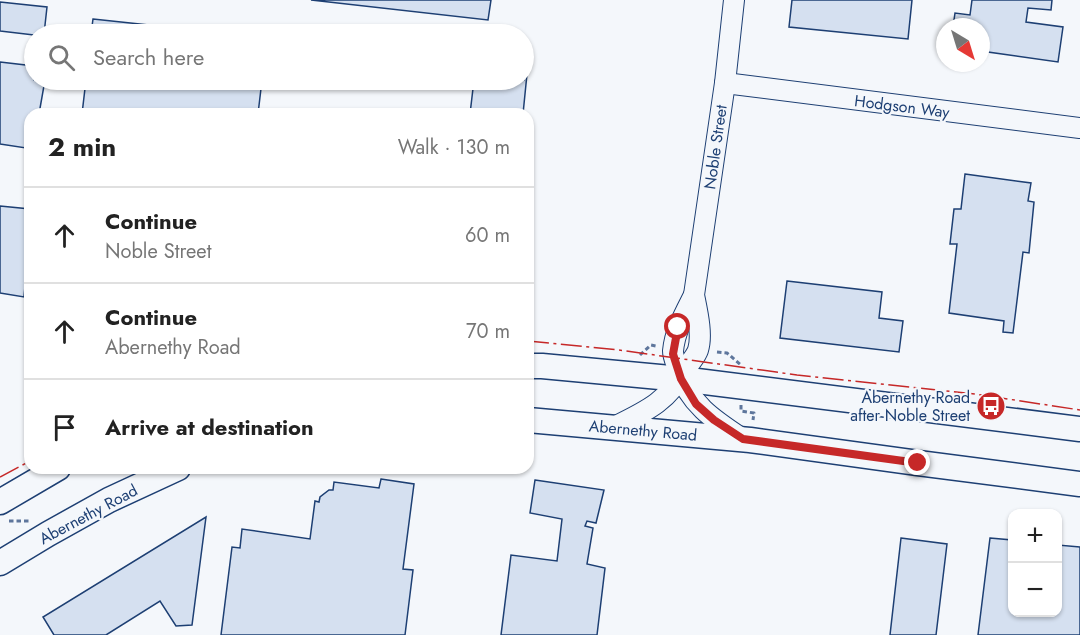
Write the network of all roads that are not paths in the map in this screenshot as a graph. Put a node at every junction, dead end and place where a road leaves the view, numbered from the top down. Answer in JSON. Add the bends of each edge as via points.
{"nodes":[{"id":1,"x":734,"y":0,"type":"edge"},
{"id":2,"x":725,"y":83,"type":"junction"},
{"id":3,"x":1080,"y":128,"type":"edge"},
{"id":4,"x":534,"y":366,"type":"edge"},
{"id":5,"x":681,"y":379,"type":"junction"},
{"id":6,"x":534,"y":420,"type":"edge"},
{"id":7,"x":614,"y":427,"type":"junction"},
{"id":8,"x":1080,"y":429,"type":"edge"},
{"id":9,"x":746,"y":439,"type":"junction"},
{"id":10,"x":48,"y":474,"type":"edge"},
{"id":11,"x":165,"y":474,"type":"edge"},
{"id":12,"x":1080,"y":484,"type":"edge"},
{"id":13,"x":0,"y":502,"type":"edge"},
{"id":14,"x":0,"y":563,"type":"edge"}],
"edges":[{"from":1,"to":2,"type":"street","name":"Noble Street"},
{"from":2,"to":3,"type":"street","name":"Hodgson Way"},
{"from":2,"to":5,"type":"street","name":"Noble Street","via":[[694,295],[678,327],[673,354]]},
{"from":4,"to":5,"type":"main road"},
{"from":5,"to":7,"type":"street","via":[[644,413]]},
{"from":5,"to":8,"type":"main road"},
{"from":5,"to":9,"type":"street","name":"Noble Street","via":[[696,404]]},
{"from":6,"to":7,"type":"main road","name":"Abernethy Road"},
{"from":7,"to":9,"type":"main road","name":"Abernethy Road"},
{"from":9,"to":12,"type":"main road","name":"Abernethy Road"},
{"from":10,"to":13,"type":"main road"},
{"from":11,"to":14,"type":"main road","name":"Abernethy Road","via":[[109,500]]}]}
